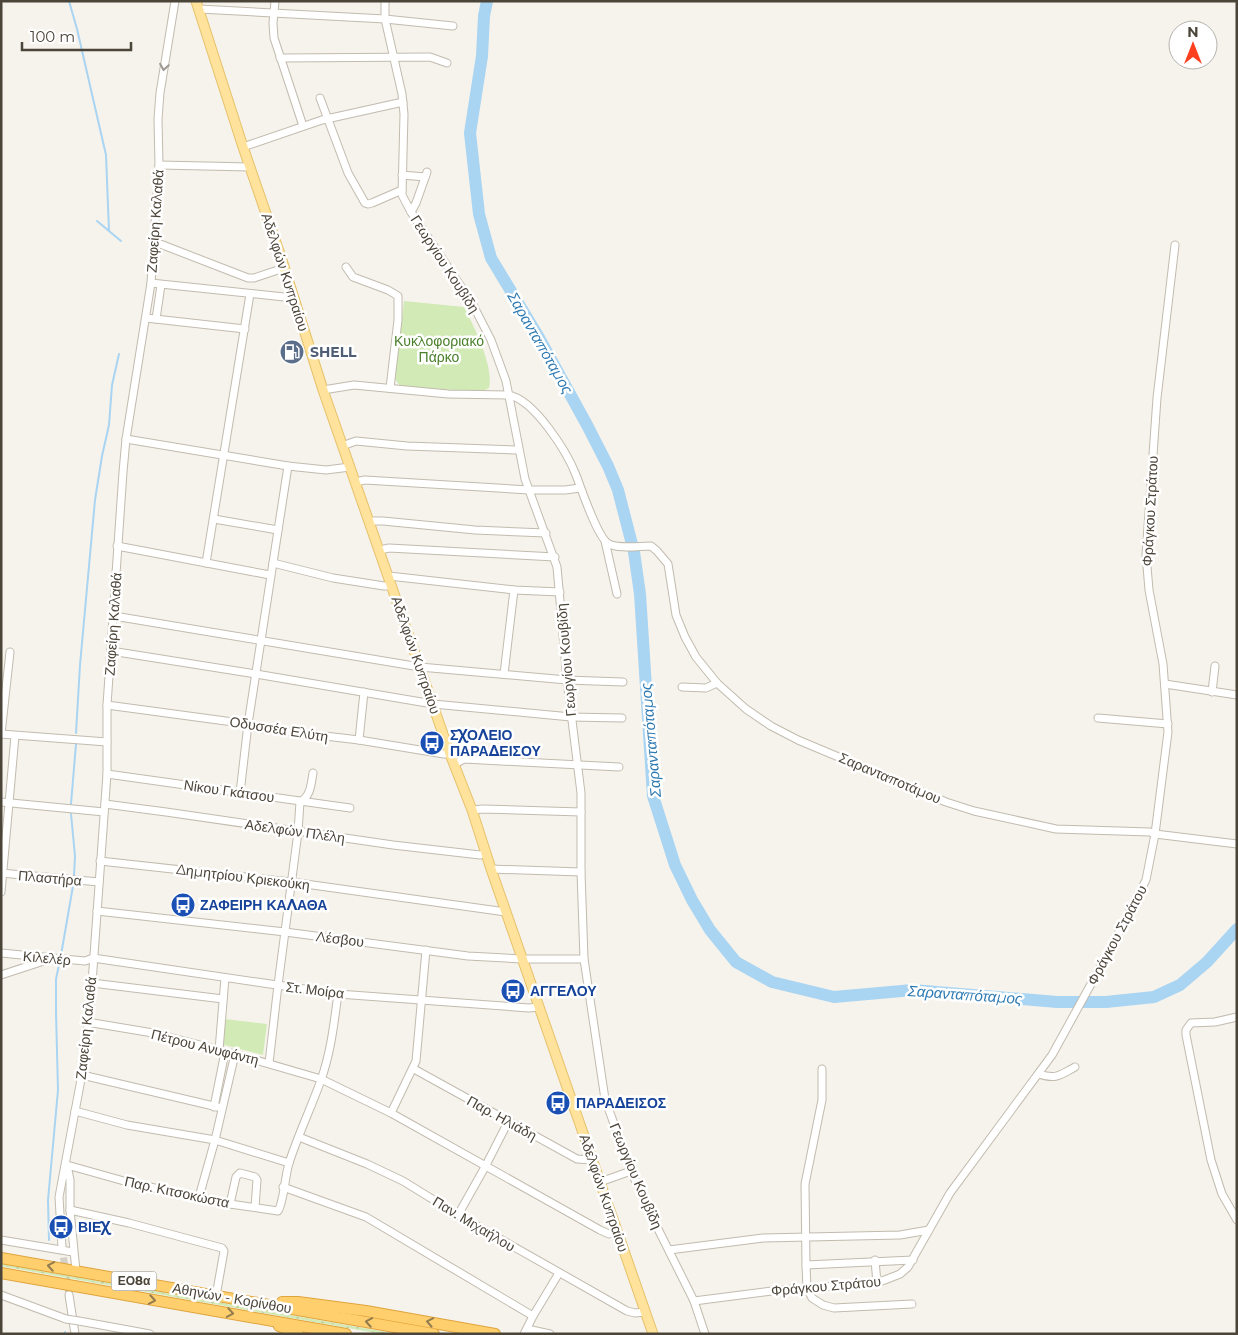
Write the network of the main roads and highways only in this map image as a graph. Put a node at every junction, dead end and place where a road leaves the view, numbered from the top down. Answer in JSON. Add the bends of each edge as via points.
{"nodes":[{"id":1,"x":198,"y":5,"type":"edge"},
{"id":2,"x":1,"y":1258,"type":"edge"},
{"id":3,"x":1,"y":1273,"type":"edge"},
{"id":4,"x":254,"y":1302,"type":"junction"},
{"id":5,"x":262,"y":1319,"type":"junction"},
{"id":6,"x":298,"y":1334,"type":"edge"},
{"id":7,"x":346,"y":1334,"type":"edge"},
{"id":8,"x":434,"y":1334,"type":"edge"},
{"id":9,"x":495,"y":1334,"type":"edge"},
{"id":10,"x":653,"y":1334,"type":"edge"}],
"edges":[{"from":1,"to":10,"type":"main road","name":"Αδελφών Κυπραίου","via":[[342,446]]},
{"from":4,"to":2,"type":"highway","name":"Αθηνών - Κορίνθου","number":"ΕΟ8α","one_way":true},
{"from":3,"to":5,"type":"highway","name":"Αθηνών - Κορίνθου","number":"ΕΟ8α","one_way":true},
{"from":8,"to":4,"type":"highway","name":"Αθηνών - Κορίνθου","number":"ΕΟ8α","one_way":true},
{"from":9,"to":4,"type":"highway","one_way":true,"via":[[366,1311],[298,1302]]},
{"from":5,"to":6,"type":"highway"},
{"from":5,"to":7,"type":"highway","name":"Αθηνών - Κορίνθου","number":"ΕΟ8α"}]}
